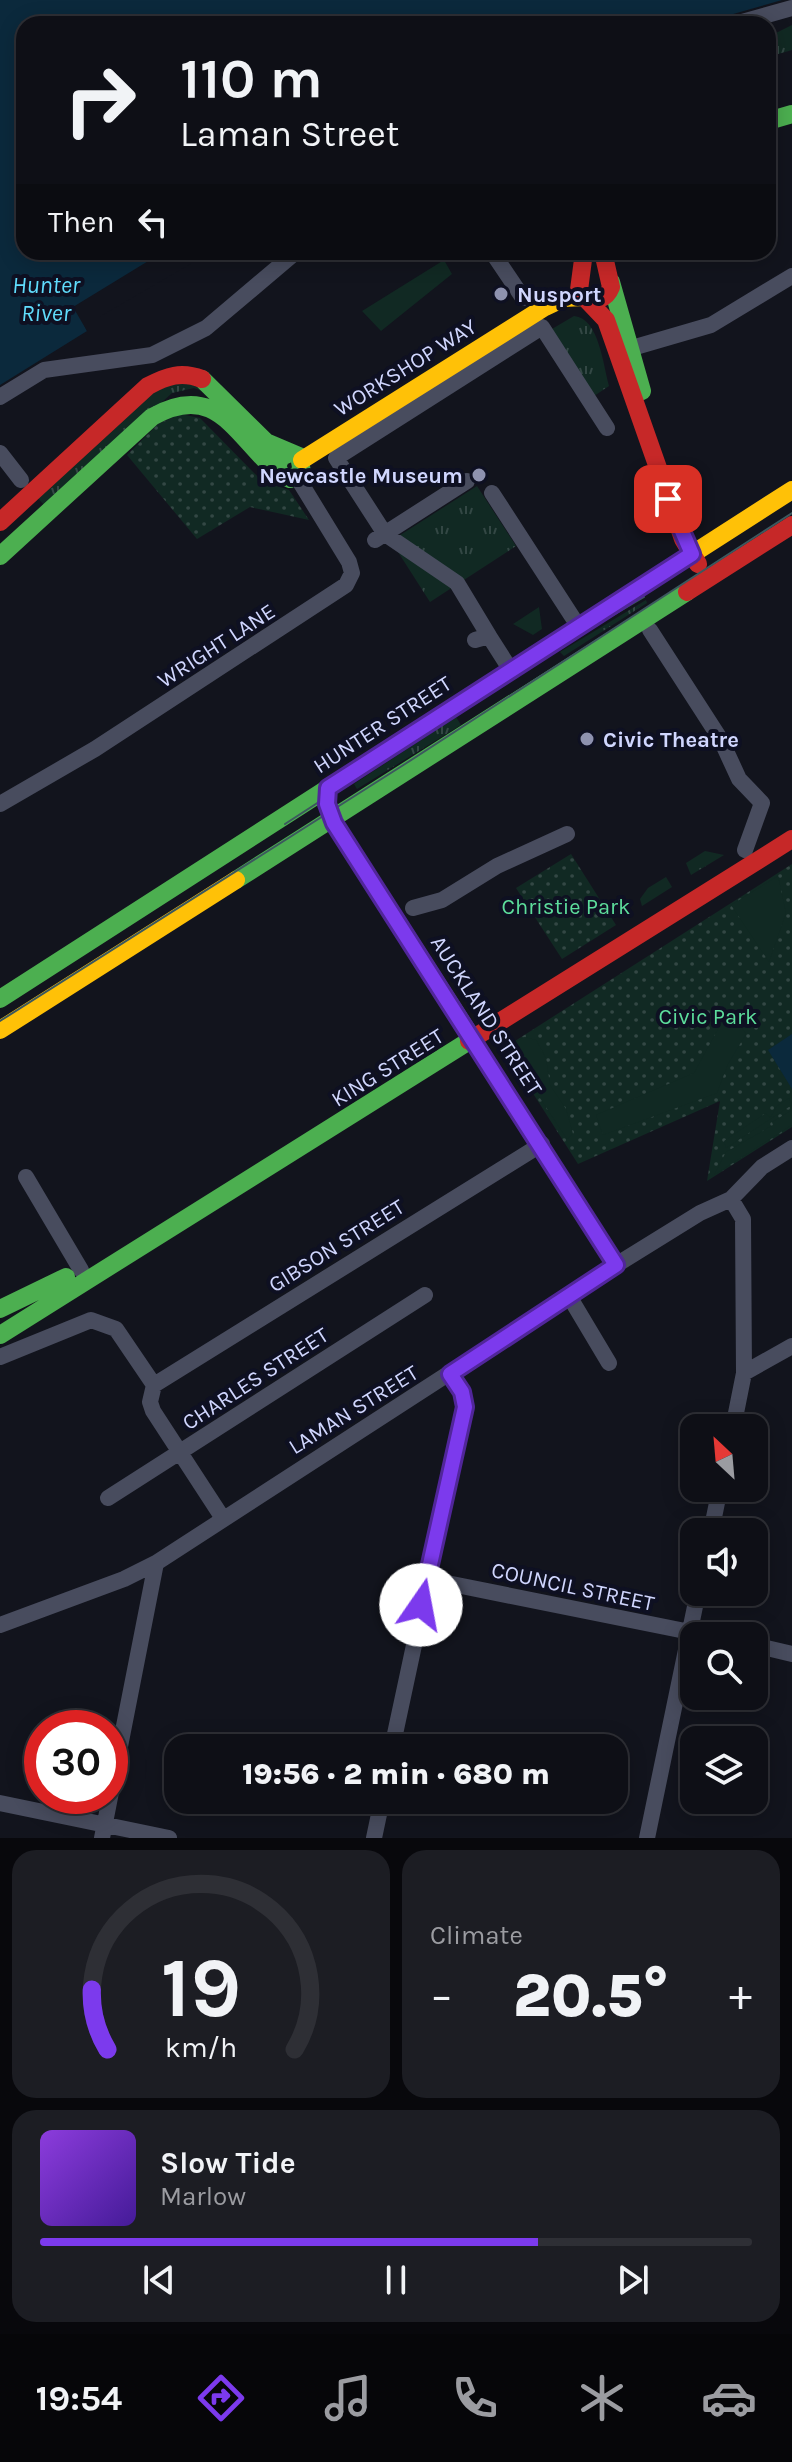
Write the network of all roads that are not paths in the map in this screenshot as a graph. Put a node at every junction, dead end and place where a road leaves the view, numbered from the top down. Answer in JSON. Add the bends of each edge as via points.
{"nodes":[{"id":1,"x":792,"y":8,"type":"edge"},
{"id":2,"x":764,"y":16,"type":"edge"},
{"id":3,"x":287,"y":260,"type":"edge"},
{"id":4,"x":498,"y":260,"type":"edge"},
{"id":5,"x":583,"y":260,"type":"edge"},
{"id":6,"x":605,"y":260,"type":"edge"},
{"id":7,"x":581,"y":274,"type":"junction"},
{"id":8,"x":792,"y":276,"type":"edge"},
{"id":9,"x":611,"y":280,"type":"junction"},
{"id":10,"x":585,"y":298,"type":"junction"},
{"id":11,"x":529,"y":305,"type":"junction"},
{"id":12,"x":624,"y":350,"type":"junction"},
{"id":13,"x":0,"y":397,"type":"edge"},
{"id":14,"x":607,"y":428,"type":"dead end"},
{"id":15,"x":0,"y":453,"type":"edge"},
{"id":16,"x":293,"y":467,"type":"junction"},
{"id":17,"x":21,"y":480,"type":"dead end"},
{"id":18,"x":467,"y":481,"type":"dead end"},
{"id":19,"x":792,"y":490,"type":"edge"},
{"id":20,"x":492,"y":493,"type":"dead end"},
{"id":21,"x":0,"y":522,"type":"edge"},
{"id":22,"x":792,"y":525,"type":"edge"},
{"id":23,"x":380,"y":537,"type":"junction"},
{"id":24,"x":692,"y":554,"type":"junction"},
{"id":25,"x":0,"y":556,"type":"edge"},
{"id":26,"x":708,"y":579,"type":"junction"},
{"id":27,"x":573,"y":618,"type":"dead end"},
{"id":28,"x":650,"y":630,"type":"dead end"},
{"id":29,"x":510,"y":669,"type":"junction"},
{"id":30,"x":328,"y":788,"type":"junction"},
{"id":31,"x":0,"y":804,"type":"edge"},
{"id":32,"x":332,"y":819,"type":"junction"},
{"id":33,"x":567,"y":834,"type":"dead end"},
{"id":34,"x":792,"y":839,"type":"edge"},
{"id":35,"x":745,"y":850,"type":"dead end"},
{"id":36,"x":413,"y":908,"type":"dead end"},
{"id":37,"x":0,"y":999,"type":"edge"},
{"id":38,"x":0,"y":1030,"type":"edge"},
{"id":39,"x":474,"y":1041,"type":"junction"},
{"id":40,"x":542,"y":1144,"type":"junction"},
{"id":41,"x":792,"y":1148,"type":"edge"},
{"id":42,"x":26,"y":1177,"type":"dead end"},
{"id":43,"x":731,"y":1199,"type":"junction"},
{"id":44,"x":169,"y":1231,"type":"junction"},
{"id":45,"x":616,"y":1265,"type":"junction"},
{"id":46,"x":81,"y":1270,"type":"junction"},
{"id":47,"x":425,"y":1295,"type":"dead end"},
{"id":48,"x":569,"y":1296,"type":"junction"},
{"id":49,"x":0,"y":1309,"type":"edge"},
{"id":50,"x":0,"y":1335,"type":"edge"},
{"id":51,"x":792,"y":1346,"type":"edge"},
{"id":52,"x":0,"y":1357,"type":"edge"},
{"id":53,"x":609,"y":1363,"type":"dead end"},
{"id":54,"x":744,"y":1373,"type":"junction"},
{"id":55,"x":450,"y":1374,"type":"junction"},
{"id":56,"x":154,"y":1385,"type":"junction"},
{"id":57,"x":736,"y":1414,"type":"edge"},
{"id":58,"x":179,"y":1453,"type":"junction"},
{"id":59,"x":108,"y":1498,"type":"dead end"},
{"id":60,"x":222,"y":1517,"type":"junction"},
{"id":61,"x":156,"y":1563,"type":"junction"},
{"id":62,"x":427,"y":1579,"type":"junction"},
{"id":63,"x":0,"y":1625,"type":"edge"},
{"id":64,"x":680,"y":1630,"type":"edge"},
{"id":65,"x":768,"y":1648,"type":"edge"},
{"id":66,"x":792,"y":1654,"type":"edge"},
{"id":67,"x":680,"y":1676,"type":"edge"},
{"id":68,"x":395,"y":1734,"type":"edge"},
{"id":69,"x":0,"y":1803,"type":"edge"},
{"id":70,"x":379,"y":1814,"type":"edge"},
{"id":71,"x":104,"y":1831,"type":"edge"},
{"id":72,"x":169,"y":1838,"type":"edge"},
{"id":73,"x":374,"y":1838,"type":"edge"},
{"id":74,"x":647,"y":1838,"type":"edge"}],
"edges":[{"from":1,"to":2,"type":"street"},
{"from":3,"to":13,"type":"street","via":[[206,328],[152,355],[44,370]]},
{"from":4,"to":11,"type":"street"},
{"from":5,"to":7,"type":"main road"},
{"from":6,"to":9,"type":"main road"},
{"from":7,"to":9,"type":"main road","via":[[597,267]]},
{"from":7,"to":10,"type":"main road","via":[[578,286]]},
{"from":7,"to":11,"type":"main road","name":"WORKSHOP WAY"},
{"from":8,"to":12,"type":"street","via":[[711,325]]},
{"from":9,"to":10,"type":"main road","via":[[605,297]]},
{"from":9,"to":12,"type":"main road"},
{"from":10,"to":11,"type":"main road","name":"WORKSHOP WAY"},
{"from":10,"to":12,"type":"main road"},
{"from":11,"to":16,"type":"main road","name":"WORKSHOP WAY"},
{"from":12,"to":24,"type":"main road","via":[[653,455]]},
{"from":14,"to":23,"type":"street","via":[[542,327],[336,458]]},
{"from":15,"to":17,"type":"street"},
{"from":16,"to":21,"type":"main road","via":[[203,378],[168,374],[148,386]]},
{"from":16,"to":25,"type":"main road","via":[[260,459],[211,406],[179,401],[152,417]]},
{"from":16,"to":31,"type":"street","name":"WRIGHT LANE","via":[[349,562],[352,573],[346,585],[95,749]]},
{"from":18,"to":23,"type":"street"},
{"from":19,"to":24,"type":"main road","name":"HUNTER STREET"},
{"from":20,"to":27,"type":"street"},
{"from":22,"to":26,"type":"main road"},
{"from":23,"to":29,"type":"street","via":[[457,583],[482,638]]},
{"from":24,"to":26,"type":"main road"},
{"from":24,"to":29,"type":"main road","name":"HUNTER STREET"},
{"from":26,"to":32,"type":"main road"},
{"from":28,"to":35,"type":"street","via":[[721,740],[739,779],[762,803]]},
{"from":29,"to":30,"type":"main road","name":"HUNTER STREET"},
{"from":30,"to":32,"type":"main road","name":"AUCKLAND STREET"},
{"from":30,"to":37,"type":"main road","name":"HUNTER STREET"},
{"from":32,"to":38,"type":"main road"},
{"from":32,"to":39,"type":"main road","name":"AUCKLAND STREET"},
{"from":33,"to":36,"type":"street","via":[[497,866],[442,900]]},
{"from":34,"to":39,"type":"main road","name":"KING STREET"},
{"from":39,"to":40,"type":"street","name":"AUCKLAND STREET"},
{"from":39,"to":44,"type":"main road","name":"KING STREET"},
{"from":40,"to":45,"type":"street","name":"AUCKLAND STREET"},
{"from":40,"to":56,"type":"street","name":"GIBSON STREET"},
{"from":41,"to":43,"type":"street","name":"LAMAN STREET","via":[[762,1167]]},
{"from":42,"to":46,"type":"street"},
{"from":43,"to":45,"type":"street","name":"LAMAN STREET"},
{"from":43,"to":54,"type":"street","via":[[743,1219]]},
{"from":44,"to":46,"type":"main road","name":"KING STREET"},
{"from":44,"to":50,"type":"main road","name":"KING STREET"},
{"from":45,"to":48,"type":"street","name":"LAMAN STREET"},
{"from":46,"to":49,"type":"main road","name":"KING STREET"},
{"from":47,"to":58,"type":"street","name":"CHARLES STREET"},
{"from":48,"to":53,"type":"street"},
{"from":48,"to":55,"type":"street","name":"LAMAN STREET"},
{"from":51,"to":54,"type":"street"},
{"from":52,"to":56,"type":"street","via":[[91,1320],[116,1329]]},
{"from":54,"to":57,"type":"street"},
{"from":55,"to":60,"type":"street","name":"LAMAN STREET"},
{"from":55,"to":62,"type":"street","via":[[465,1407]]},
{"from":56,"to":58,"type":"street","via":[[153,1411]]},
{"from":58,"to":59,"type":"street","name":"CHARLES STREET"},
{"from":58,"to":60,"type":"street"},
{"from":60,"to":61,"type":"street","name":"LAMAN STREET"},
{"from":61,"to":63,"type":"street","name":"LAMAN STREET"},
{"from":61,"to":71,"type":"street"},
{"from":62,"to":64,"type":"street","name":"COUNCIL STREET"},
{"from":62,"to":68,"type":"street"},
{"from":65,"to":66,"type":"street"},
{"from":67,"to":74,"type":"street"},
{"from":69,"to":71,"type":"street"},
{"from":70,"to":73,"type":"street"},
{"from":71,"to":72,"type":"street"}]}
